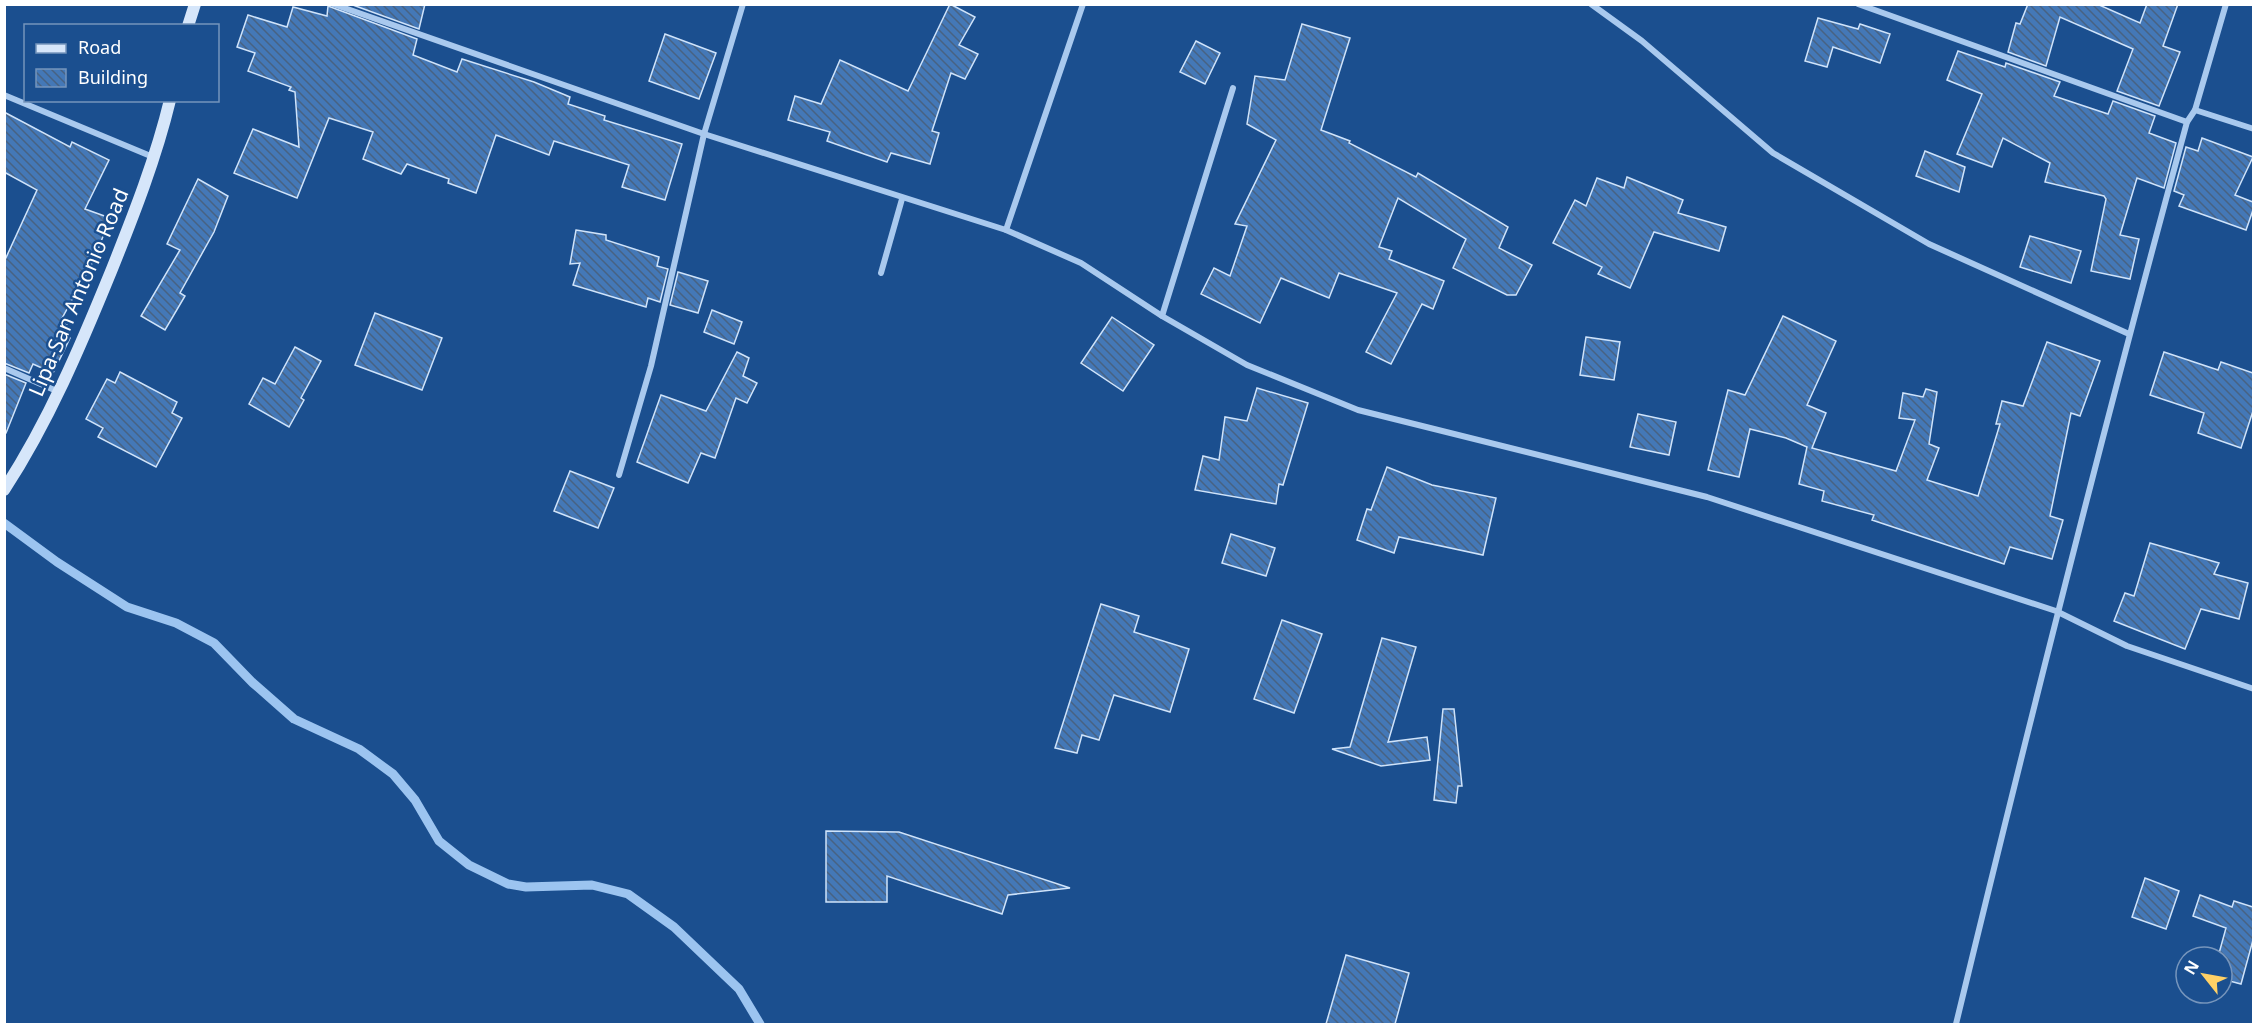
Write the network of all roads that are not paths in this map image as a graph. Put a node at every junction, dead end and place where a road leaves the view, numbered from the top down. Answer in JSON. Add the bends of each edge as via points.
{"nodes":[{"id":1,"x":195,"y":4,"type":"edge"},
{"id":2,"x":333,"y":4,"type":"edge"},
{"id":3,"x":743,"y":4,"type":"edge"},
{"id":4,"x":1083,"y":4,"type":"edge"},
{"id":5,"x":1591,"y":4,"type":"edge"},
{"id":6,"x":1858,"y":4,"type":"edge"},
{"id":7,"x":2226,"y":4,"type":"edge"},
{"id":8,"x":189,"y":24,"type":"edge"},
{"id":9,"x":1233,"y":88,"type":"dead end"},
{"id":10,"x":4,"y":95,"type":"edge"},
{"id":11,"x":169,"y":102,"type":"edge"},
{"id":12,"x":2195,"y":110,"type":"junction"},
{"id":13,"x":2187,"y":122,"type":"junction"},
{"id":14,"x":2253,"y":129,"type":"edge"},
{"id":15,"x":704,"y":134,"type":"junction"},
{"id":16,"x":153,"y":157,"type":"junction"},
{"id":17,"x":902,"y":199,"type":"junction"},
{"id":18,"x":1006,"y":230,"type":"junction"},
{"id":19,"x":881,"y":273,"type":"dead end"},
{"id":20,"x":1162,"y":316,"type":"junction"},
{"id":21,"x":2129,"y":334,"type":"junction"},
{"id":22,"x":4,"y":368,"type":"edge"},
{"id":23,"x":60,"y":392,"type":"junction"},
{"id":24,"x":619,"y":475,"type":"dead end"},
{"id":25,"x":6,"y":488,"type":"edge"},
{"id":26,"x":2056,"y":611,"type":"junction"},
{"id":27,"x":2253,"y":689,"type":"edge"},
{"id":28,"x":1956,"y":1024,"type":"edge"}],
"edges":[{"from":1,"to":8,"type":"main road"},
{"from":2,"to":15,"type":"street"},
{"from":3,"to":15,"type":"street"},
{"from":4,"to":18,"type":"street"},
{"from":5,"to":21,"type":"street","via":[[1642,41],[1773,153],[1929,244]]},
{"from":6,"to":13,"type":"street"},
{"from":7,"to":12,"type":"street"},
{"from":9,"to":20,"type":"street"},
{"from":10,"to":16,"type":"street"},
{"from":11,"to":16,"type":"main road","name":"Lipa-San Antonio Road"},
{"from":12,"to":13,"type":"street"},
{"from":12,"to":14,"type":"street"},
{"from":13,"to":21,"type":"street"},
{"from":15,"to":17,"type":"street"},
{"from":15,"to":24,"type":"street","via":[[651,366]]},
{"from":16,"to":23,"type":"main road","name":"Lipa-San Antonio Road","via":[[126,234]]},
{"from":17,"to":18,"type":"street"},
{"from":17,"to":19,"type":"street"},
{"from":18,"to":20,"type":"street","via":[[1081,263]]},
{"from":20,"to":26,"type":"street","via":[[1247,365],[1358,410],[1707,497]]},
{"from":21,"to":26,"type":"street"},
{"from":22,"to":23,"type":"street"},
{"from":23,"to":25,"type":"main road","name":"Lipa-San Antonio Road"},
{"from":26,"to":27,"type":"street","via":[[2127,646]]},
{"from":26,"to":28,"type":"street"}]}
